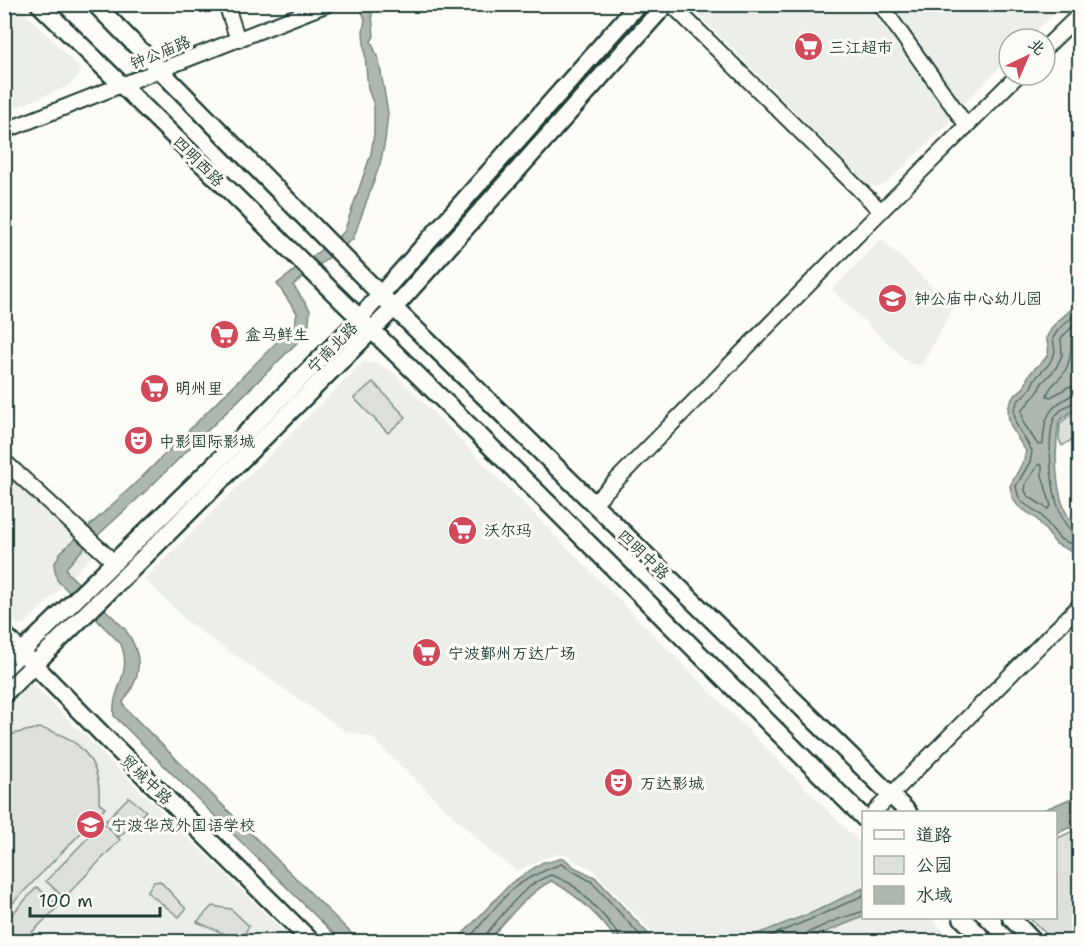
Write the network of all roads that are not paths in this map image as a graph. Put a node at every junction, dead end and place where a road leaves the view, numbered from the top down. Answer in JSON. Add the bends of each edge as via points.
{"nodes":[{"id":1,"x":39,"y":4,"type":"edge"},
{"id":2,"x":95,"y":4,"type":"edge"},
{"id":3,"x":226,"y":4,"type":"edge"},
{"id":4,"x":328,"y":4,"type":"edge"},
{"id":5,"x":638,"y":4,"type":"edge"},
{"id":6,"x":666,"y":4,"type":"edge"},
{"id":7,"x":671,"y":4,"type":"edge"},
{"id":8,"x":880,"y":4,"type":"edge"},
{"id":9,"x":1080,"y":14,"type":"edge"},
{"id":10,"x":1057,"y":36,"type":"edge"},
{"id":11,"x":238,"y":39,"type":"junction"},
{"id":12,"x":160,"y":69,"type":"junction"},
{"id":13,"x":122,"y":85,"type":"junction"},
{"id":14,"x":1006,"y":87,"type":"edge"},
{"id":15,"x":967,"y":126,"type":"junction"},
{"id":16,"x":4,"y":131,"type":"edge"},
{"id":17,"x":881,"y":211,"type":"junction"},
{"id":18,"x":381,"y":295,"type":"junction"},
{"id":19,"x":394,"y":308,"type":"junction"},
{"id":20,"x":360,"y":318,"type":"junction"},
{"id":21,"x":372,"y":330,"type":"junction"},
{"id":22,"x":4,"y":460,"type":"edge"},
{"id":23,"x":593,"y":504,"type":"junction"},
{"id":24,"x":115,"y":563,"type":"junction"},
{"id":25,"x":1080,"y":605,"type":"edge"},
{"id":26,"x":4,"y":634,"type":"edge"},
{"id":27,"x":22,"y":652,"type":"junction"},
{"id":28,"x":34,"y":665,"type":"junction"},
{"id":29,"x":4,"y":669,"type":"edge"},
{"id":30,"x":4,"y":694,"type":"edge"},
{"id":31,"x":890,"y":795,"type":"junction"},
{"id":32,"x":876,"y":811,"type":"edge"},
{"id":33,"x":906,"y":811,"type":"edge"},
{"id":34,"x":862,"y":816,"type":"edge"},
{"id":35,"x":963,"y":919,"type":"edge"},
{"id":36,"x":1012,"y":919,"type":"edge"},
{"id":37,"x":312,"y":942,"type":"edge"},
{"id":38,"x":986,"y":942,"type":"edge"},
{"id":39,"x":1034,"y":942,"type":"edge"}],
"edges":[{"from":1,"to":13,"type":"main road","name":"四明西路"},
{"from":2,"to":12,"type":"main road"},
{"from":3,"to":11,"type":"street"},
{"from":4,"to":11,"type":"street","name":"钟公庙路"},
{"from":5,"to":18,"type":"main road","name":"宁南北路"},
{"from":6,"to":19,"type":"main road"},
{"from":7,"to":17,"type":"street"},
{"from":8,"to":15,"type":"street"},
{"from":9,"to":10,"type":"street"},
{"from":11,"to":12,"type":"street","name":"钟公庙路"},
{"from":12,"to":13,"type":"street","name":"钟公庙路"},
{"from":12,"to":18,"type":"main road"},
{"from":13,"to":16,"type":"street","name":"钟公庙路"},
{"from":13,"to":20,"type":"main road","name":"四明西路"},
{"from":14,"to":15,"type":"street"},
{"from":15,"to":17,"type":"street"},
{"from":17,"to":23,"type":"street"},
{"from":18,"to":19,"type":"main road","name":"四明中路"},
{"from":18,"to":20,"type":"main road","name":"宁南北路"},
{"from":19,"to":21,"type":"main road","name":"宁南北路"},
{"from":19,"to":23,"type":"main road","name":"四明中路"},
{"from":20,"to":21,"type":"main road","name":"四明中路"},
{"from":20,"to":24,"type":"main road","name":"宁南北路"},
{"from":21,"to":28,"type":"main road","name":"宁南北路"},
{"from":21,"to":34,"type":"main road","name":"四明中路"},
{"from":22,"to":24,"type":"street"},
{"from":23,"to":31,"type":"main road","name":"四明中路"},
{"from":24,"to":27,"type":"main road","name":"宁南北路"},
{"from":25,"to":31,"type":"street"},
{"from":26,"to":27,"type":"main road","name":"贸城中路"},
{"from":27,"to":28,"type":"main road","name":"贸城中路"},
{"from":27,"to":29,"type":"main road","name":"宁南北路"},
{"from":28,"to":30,"type":"main road","name":"宁南北路"},
{"from":28,"to":37,"type":"main road","name":"贸城中路"},
{"from":31,"to":32,"type":"street"},
{"from":31,"to":33,"type":"main road","name":"四明中路"},
{"from":35,"to":38,"type":"main road"},
{"from":36,"to":39,"type":"main road"}]}
